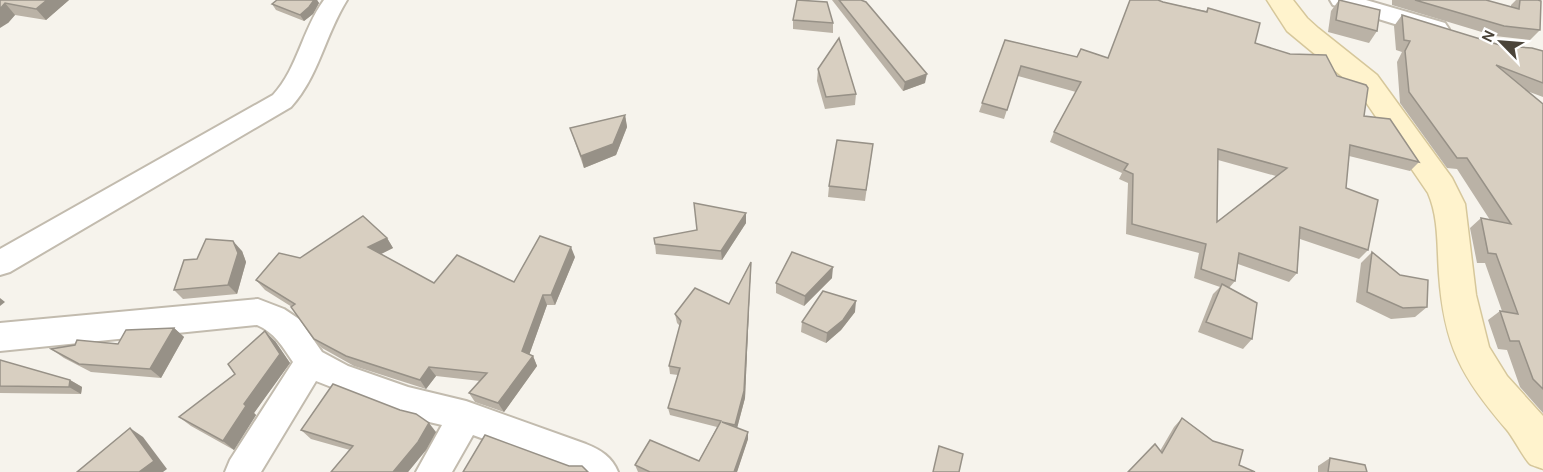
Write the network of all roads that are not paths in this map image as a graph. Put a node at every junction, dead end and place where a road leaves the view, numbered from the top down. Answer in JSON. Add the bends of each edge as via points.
{"nodes":[{"id":1,"x":336,"y":0,"type":"edge"},
{"id":2,"x":1280,"y":0,"type":"edge"},
{"id":3,"x":1341,"y":0,"type":"edge"},
{"id":4,"x":1461,"y":36,"type":"edge"},
{"id":5,"x":0,"y":263,"type":"edge"},
{"id":6,"x":0,"y":336,"type":"edge"},
{"id":7,"x":312,"y":362,"type":"junction"},
{"id":8,"x":466,"y":416,"type":"junction"},
{"id":9,"x":1543,"y":450,"type":"edge"},
{"id":10,"x":242,"y":472,"type":"edge"},
{"id":11,"x":433,"y":472,"type":"edge"},
{"id":12,"x":602,"y":472,"type":"edge"}],
"edges":[{"from":1,"to":5,"type":"street","via":[[324,17],[296,85],[282,100]]},
{"from":2,"to":9,"type":"street","via":[[1294,24],[1367,82],[1441,187],[1452,221],[1464,332],[1479,367],[1524,420]]},
{"from":3,"to":4,"type":"street"},
{"from":6,"to":7,"type":"street","via":[[258,312],[288,329]]},
{"from":7,"to":8,"type":"street","via":[[338,377],[408,402]]},
{"from":7,"to":10,"type":"street"},
{"from":8,"to":11,"type":"street"},
{"from":8,"to":12,"type":"street","via":[[586,460]]}]}
